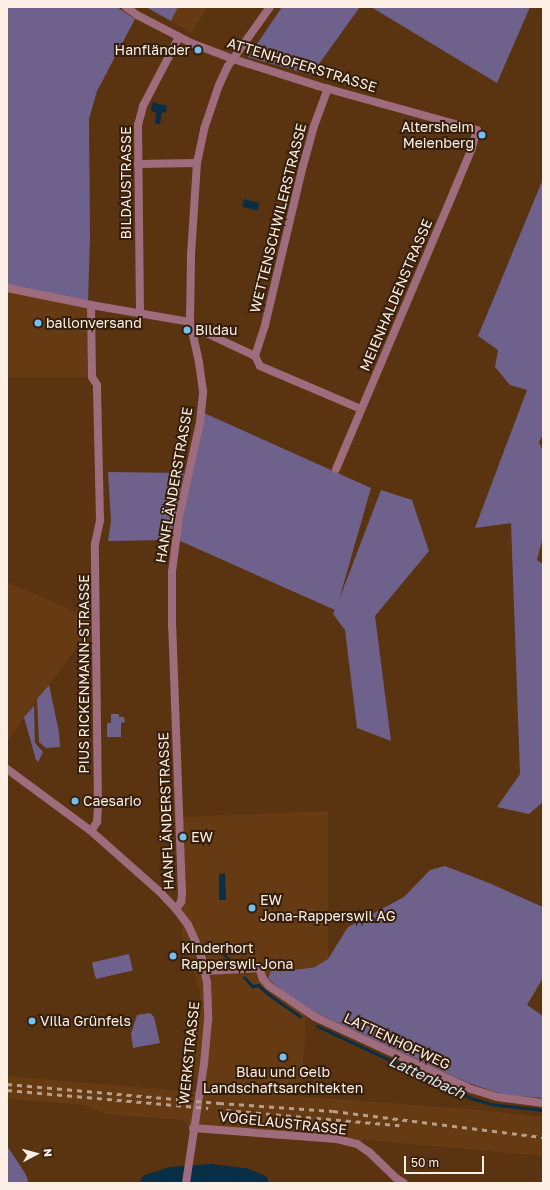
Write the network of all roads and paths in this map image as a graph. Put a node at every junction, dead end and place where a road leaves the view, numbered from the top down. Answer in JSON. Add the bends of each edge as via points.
{"nodes":[{"id":1,"x":126,"y":7,"type":"edge"},
{"id":2,"x":270,"y":7,"type":"edge"},
{"id":3,"x":179,"y":36,"type":"junction"},
{"id":4,"x":233,"y":59,"type":"junction"},
{"id":5,"x":328,"y":88,"type":"junction"},
{"id":6,"x":477,"y":130,"type":"joint"},
{"id":7,"x":197,"y":163,"type":"junction"},
{"id":8,"x":138,"y":164,"type":"junction"},
{"id":9,"x":7,"y":288,"type":"edge"},
{"id":10,"x":91,"y":306,"type":"junction"},
{"id":11,"x":140,"y":314,"type":"junction"},
{"id":12,"x":190,"y":322,"type":"junction"},
{"id":13,"x":192,"y":331,"type":"junction"},
{"id":14,"x":255,"y":356,"type":"junction"},
{"id":15,"x":361,"y":409,"type":"junction"},
{"id":16,"x":336,"y":469,"type":"dead end"},
{"id":17,"x":7,"y":769,"type":"edge"},
{"id":18,"x":91,"y":831,"type":"junction"},
{"id":19,"x":176,"y":909,"type":"junction"},
{"id":20,"x":205,"y":971,"type":"junction"},
{"id":21,"x":543,"y":1103,"type":"edge"},
{"id":22,"x":193,"y":1128,"type":"junction"},
{"id":23,"x":186,"y":1183,"type":"edge"},
{"id":24,"x":404,"y":1183,"type":"edge"}],
"edges":[{"from":1,"to":3,"type":"street","name":"ATTENHOFERSTRASSE"},
{"from":2,"to":4,"type":"street","name":"HANFLÄNDERSTRASSE"},
{"from":3,"to":4,"type":"street","name":"ATTENHOFERSTRASSE","via":[[190,43]]},
{"from":3,"to":8,"type":"street","name":"BILDAUSTRASSE","via":[[143,106],[138,125]]},
{"from":4,"to":5,"type":"street","name":"ATTENHOFERSTRASSE"},
{"from":4,"to":7,"type":"street","name":"HANFLÄNDERSTRASSE","via":[[219,85],[207,117]]},
{"from":5,"to":6,"type":"street","name":"ATTENHOFERSTRASSE"},
{"from":5,"to":14,"type":"street","name":"WETTENSCHWILERSTRASSE","via":[[303,166]]},
{"from":6,"to":15,"type":"street","name":"MEIENHALDENSTRASSE","via":[[472,148]]},
{"from":7,"to":8,"type":"street"},
{"from":7,"to":12,"type":"street","name":"HANFLÄNDERSTRASSE","via":[[190,255]]},
{"from":8,"to":11,"type":"street","name":"BILDAUSTRASSE"},
{"from":9,"to":10,"type":"street"},
{"from":10,"to":11,"type":"street"},
{"from":10,"to":18,"type":"street","name":"PIUS RICKENMANN-STRASSE","via":[[92,377],[97,385],[100,513],[96,540],[98,806],[97,822]]},
{"from":11,"to":12,"type":"street"},
{"from":12,"to":13,"type":"street","name":"HANFLÄNDERSTRASSE"},
{"from":13,"to":14,"type":"street","via":[[206,334]]},
{"from":13,"to":19,"type":"street","name":"HANFLÄNDERSTRASSE","via":[[202,374],[203,391],[200,422],[179,517],[172,572],[182,894],[181,902]]},
{"from":14,"to":15,"type":"street","via":[[260,366]]},
{"from":15,"to":16,"type":"street","name":"MEIENHALDENSTRASSE"},
{"from":17,"to":18,"type":"street","name":"WERKSTRASSE"},
{"from":18,"to":19,"type":"street","name":"WERKSTRASSE"},
{"from":19,"to":20,"type":"street","name":"WERKSTRASSE","via":[[190,929]]},
{"from":20,"to":21,"type":"street","name":"LATTENHOFWEG","via":[[259,968],[269,986],[315,1017],[471,1089],[497,1097]]},
{"from":20,"to":22,"type":"street","name":"WERKSTRASSE","via":[[208,994],[207,1036]]},
{"from":22,"to":23,"type":"street","name":"WERKSTRASSE"},
{"from":22,"to":24,"type":"street","name":"VOGELAUSTRASSE","via":[[337,1140],[357,1144]]}]}
